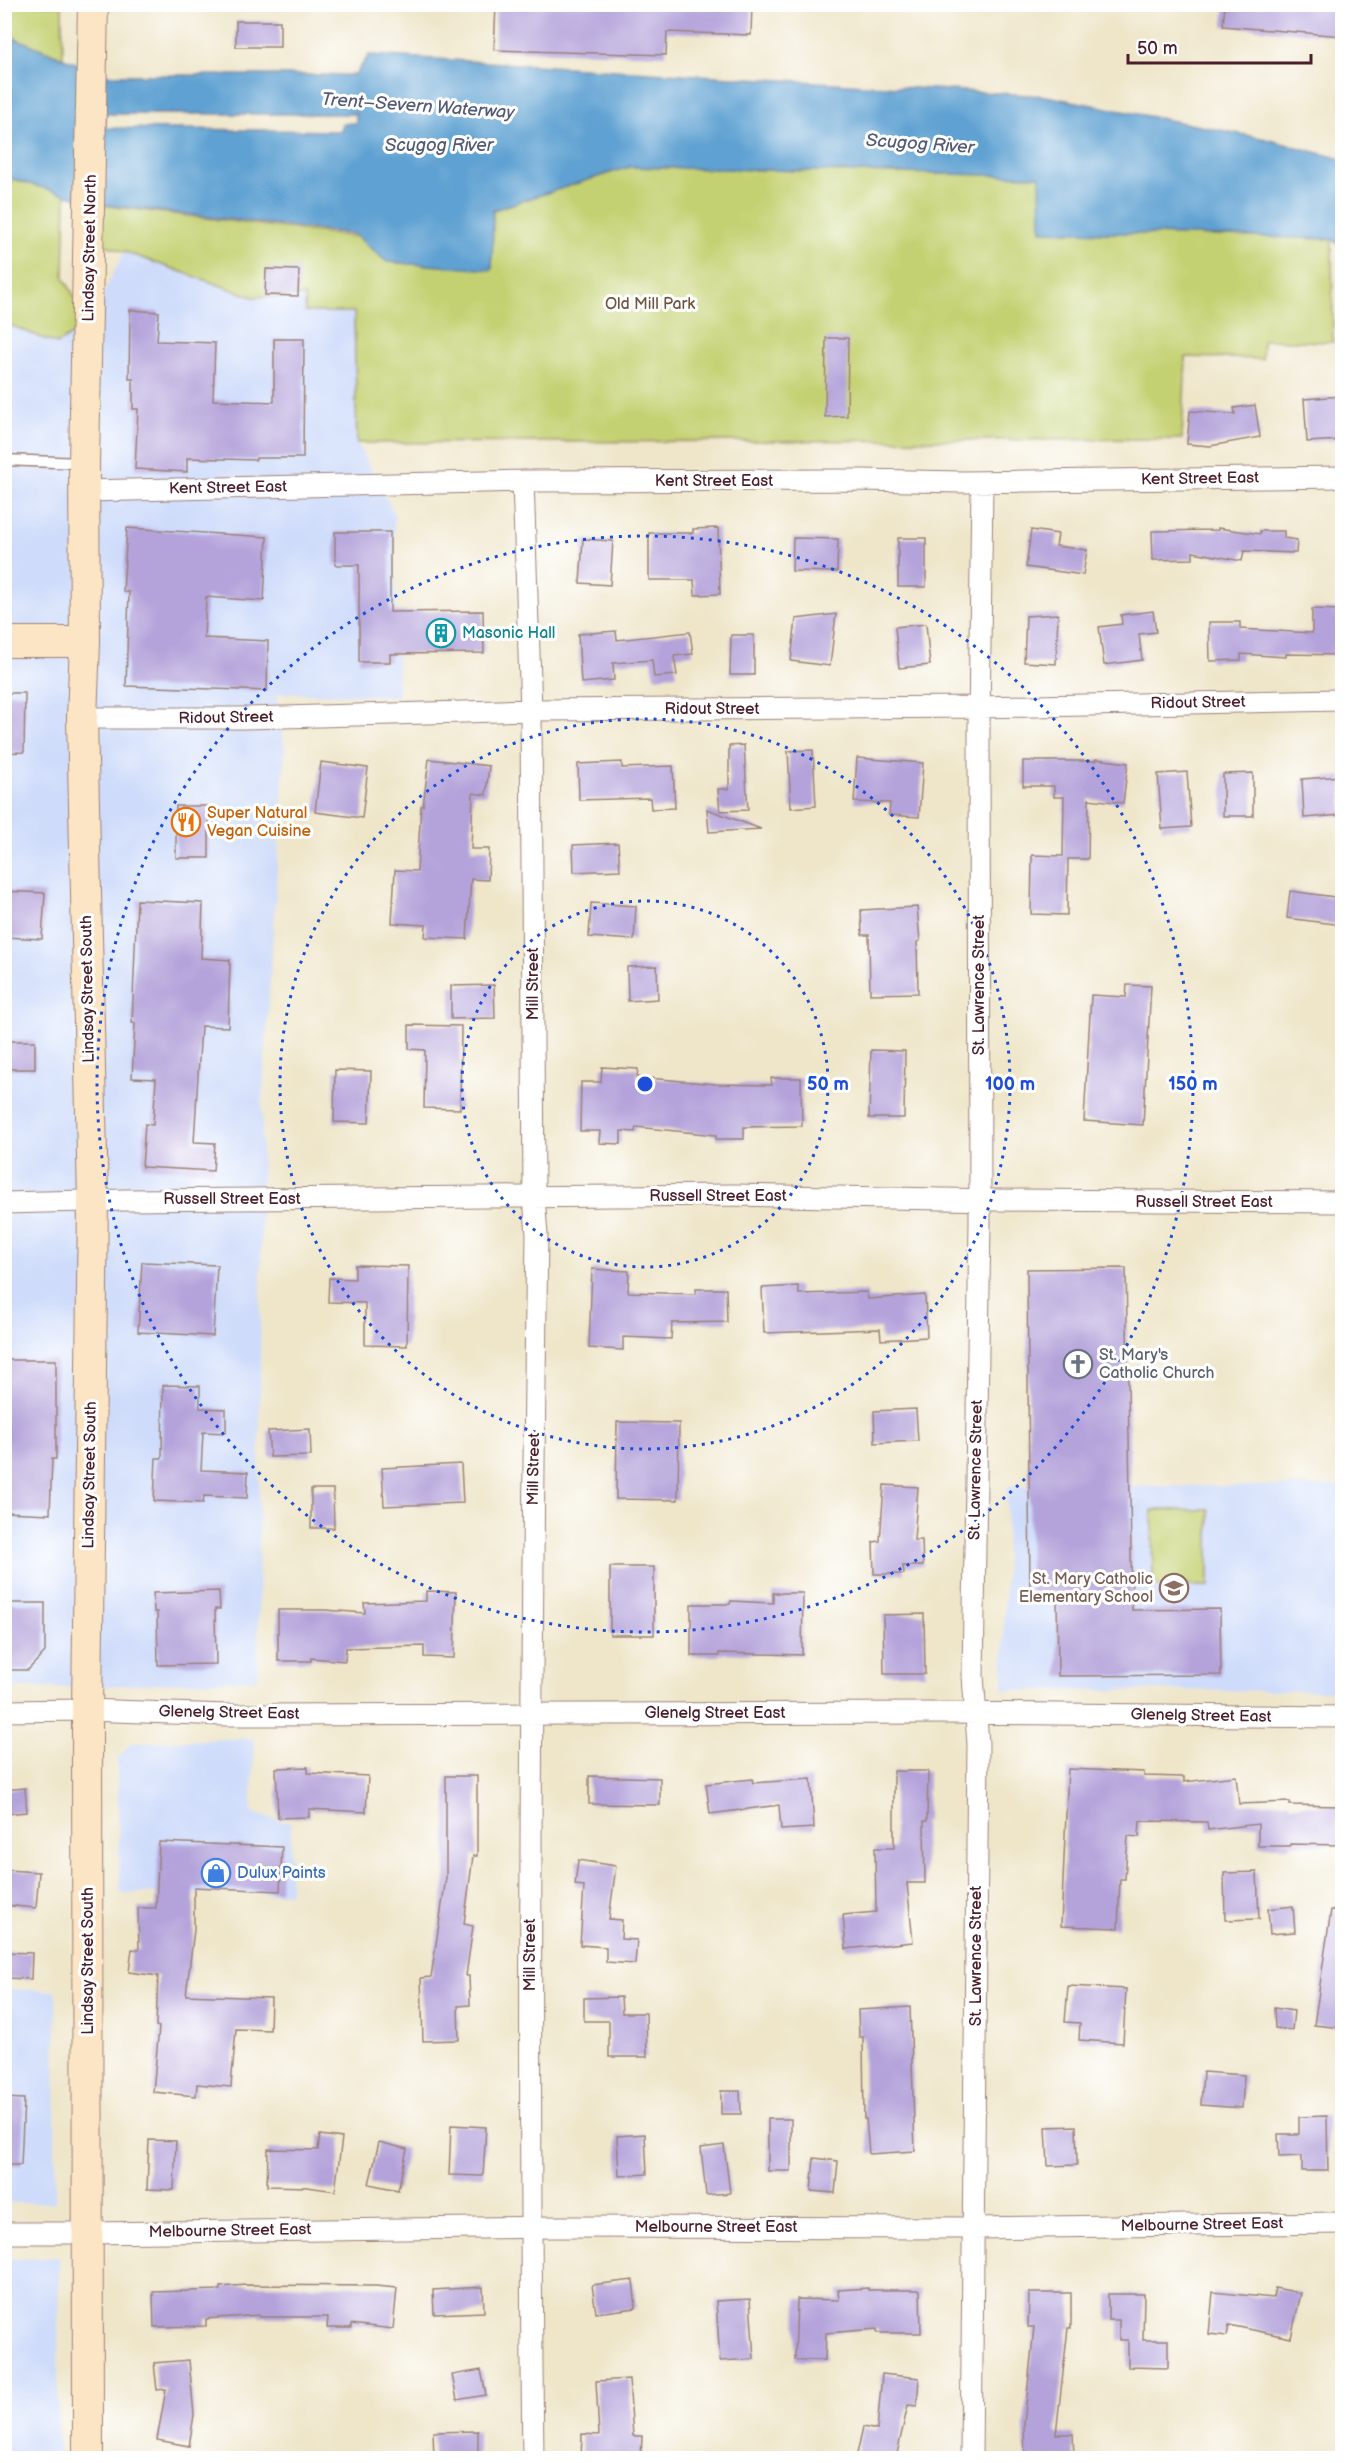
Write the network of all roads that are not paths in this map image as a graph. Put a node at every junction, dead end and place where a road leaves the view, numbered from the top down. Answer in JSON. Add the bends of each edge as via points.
{"nodes":[{"id":1,"x":93,"y":14,"type":"edge"},
{"id":2,"x":4,"y":460,"type":"edge"},
{"id":3,"x":85,"y":477,"type":"junction"},
{"id":4,"x":1342,"y":477,"type":"edge"},
{"id":5,"x":523,"y":481,"type":"junction"},
{"id":6,"x":982,"y":482,"type":"junction"},
{"id":7,"x":4,"y":642,"type":"edge"},
{"id":8,"x":85,"y":642,"type":"junction"},
{"id":9,"x":1342,"y":700,"type":"edge"},
{"id":10,"x":979,"y":707,"type":"junction"},
{"id":11,"x":531,"y":710,"type":"junction"},
{"id":12,"x":82,"y":718,"type":"junction"},
{"id":13,"x":534,"y":1197,"type":"junction"},
{"id":14,"x":93,"y":1200,"type":"junction"},
{"id":15,"x":980,"y":1200,"type":"junction"},
{"id":16,"x":1342,"y":1202,"type":"edge"},
{"id":17,"x":4,"y":1203,"type":"edge"},
{"id":18,"x":87,"y":1710,"type":"junction"},
{"id":19,"x":4,"y":1711,"type":"edge"},
{"id":20,"x":530,"y":1713,"type":"junction"},
{"id":21,"x":975,"y":1713,"type":"junction"},
{"id":22,"x":1342,"y":1717,"type":"edge"},
{"id":23,"x":1342,"y":2223,"type":"edge"},
{"id":24,"x":530,"y":2227,"type":"junction"},
{"id":25,"x":974,"y":2228,"type":"junction"},
{"id":26,"x":4,"y":2232,"type":"edge"},
{"id":27,"x":89,"y":2233,"type":"junction"},
{"id":28,"x":88,"y":2458,"type":"edge"},
{"id":29,"x":533,"y":2458,"type":"edge"},
{"id":30,"x":971,"y":2458,"type":"edge"}],
"edges":[{"from":1,"to":3,"type":"main road","name":"Lindsay Street North"},
{"from":2,"to":3,"type":"lane"},
{"from":3,"to":5,"type":"street","name":"Kent Street East"},
{"from":3,"to":8,"type":"main road","name":"Lindsay Street South"},
{"from":4,"to":6,"type":"street","name":"Kent Street East"},
{"from":5,"to":6,"type":"street","name":"Kent Street East"},
{"from":5,"to":11,"type":"street","name":"Mill Street"},
{"from":6,"to":10,"type":"street","name":"St. Lawrence Street"},
{"from":7,"to":8,"type":"main road"},
{"from":8,"to":12,"type":"main road","name":"Lindsay Street South"},
{"from":9,"to":10,"type":"street","name":"Ridout Street"},
{"from":10,"to":11,"type":"street","name":"Ridout Street"},
{"from":10,"to":15,"type":"street","name":"St. Lawrence Street"},
{"from":11,"to":12,"type":"street","name":"Ridout Street"},
{"from":11,"to":13,"type":"street","name":"Mill Street"},
{"from":12,"to":14,"type":"main road","name":"Lindsay Street South"},
{"from":13,"to":14,"type":"street","name":"Russell Street East"},
{"from":13,"to":15,"type":"street","name":"Russell Street East"},
{"from":13,"to":20,"type":"street","name":"Mill Street","via":[[537,1235]]},
{"from":14,"to":17,"type":"street","name":"Russell Street East"},
{"from":14,"to":18,"type":"main road","name":"Lindsay Street South"},
{"from":15,"to":16,"type":"street","name":"Russell Street East"},
{"from":15,"to":21,"type":"street","name":"St. Lawrence Street"},
{"from":18,"to":19,"type":"street","name":"Glenelg Street East"},
{"from":18,"to":20,"type":"street","name":"Glenelg Street East","via":[[226,1715]]},
{"from":18,"to":27,"type":"main road","name":"Lindsay Street South"},
{"from":20,"to":21,"type":"street","name":"Glenelg Street East"},
{"from":20,"to":24,"type":"street","name":"Mill Street"},
{"from":21,"to":22,"type":"street","name":"Glenelg Street East"},
{"from":21,"to":25,"type":"street","name":"St. Lawrence Street","via":[[978,1744]]},
{"from":23,"to":25,"type":"street","name":"Melbourne Street East"},
{"from":24,"to":25,"type":"street","name":"Melbourne Street East"},
{"from":24,"to":27,"type":"street","name":"Melbourne Street East"},
{"from":24,"to":29,"type":"street","name":"Mill Street"},
{"from":25,"to":30,"type":"street","name":"St. Lawrence Street"},
{"from":26,"to":27,"type":"street","name":"Melbourne Street East"},
{"from":27,"to":28,"type":"main road","name":"Lindsay Street South"}]}
